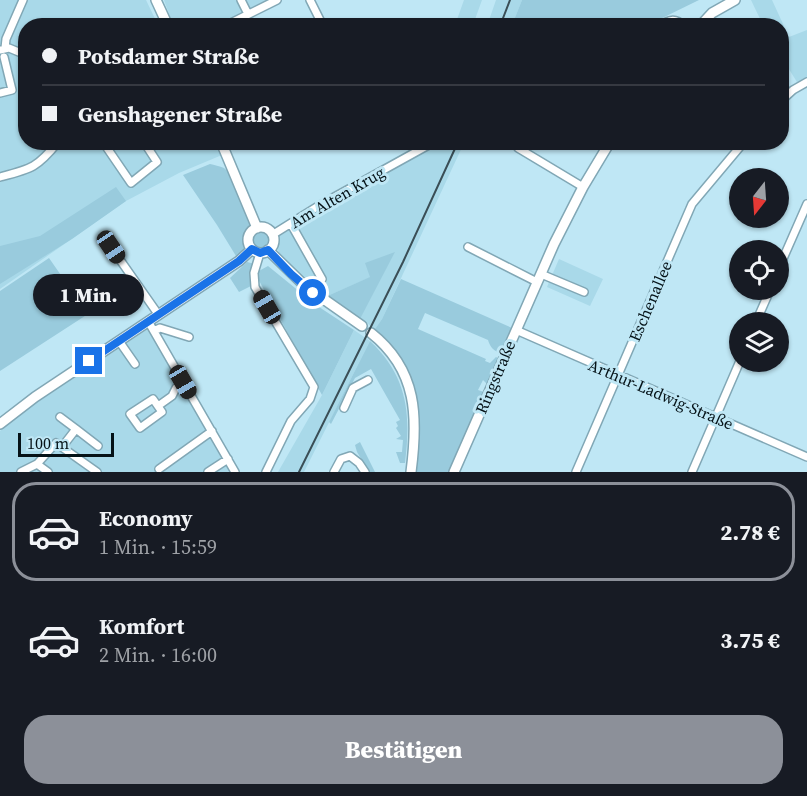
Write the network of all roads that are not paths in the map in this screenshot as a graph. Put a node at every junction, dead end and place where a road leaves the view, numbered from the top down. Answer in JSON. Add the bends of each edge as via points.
{"nodes":[{"id":1,"x":23,"y":0,"type":"edge"},
{"id":2,"x":156,"y":0,"type":"edge"},
{"id":3,"x":241,"y":0,"type":"edge"},
{"id":4,"x":277,"y":0,"type":"edge"},
{"id":5,"x":310,"y":0,"type":"edge"},
{"id":6,"x":735,"y":0,"type":"edge"},
{"id":7,"x":248,"y":14,"type":"junction"},
{"id":8,"x":164,"y":18,"type":"edge"},
{"id":9,"x":240,"y":18,"type":"edge"},
{"id":10,"x":318,"y":18,"type":"edge"},
{"id":11,"x":707,"y":18,"type":"edge"},
{"id":12,"x":3,"y":49,"type":"edge"},
{"id":13,"x":18,"y":52,"type":"edge"},
{"id":14,"x":4,"y":57,"type":"dead end"},
{"id":15,"x":807,"y":82,"type":"edge"},
{"id":16,"x":0,"y":93,"type":"edge"},
{"id":17,"x":789,"y":94,"type":"edge"},
{"id":18,"x":52,"y":150,"type":"edge"},
{"id":19,"x":108,"y":150,"type":"edge"},
{"id":20,"x":149,"y":150,"type":"edge"},
{"id":21,"x":224,"y":150,"type":"edge"},
{"id":22,"x":420,"y":150,"type":"edge"},
{"id":23,"x":521,"y":150,"type":"edge"},
{"id":24,"x":605,"y":150,"type":"edge"},
{"id":25,"x":737,"y":150,"type":"edge"},
{"id":26,"x":0,"y":177,"type":"edge"},
{"id":27,"x":583,"y":188,"type":"junction"},
{"id":28,"x":807,"y":204,"type":"edge"},
{"id":29,"x":291,"y":224,"type":"junction"},
{"id":30,"x":257,"y":228,"type":"junction"},
{"id":31,"x":272,"y":235,"type":"junction"},
{"id":32,"x":789,"y":245,"type":"edge"},
{"id":33,"x":111,"y":247,"type":"dead end"},
{"id":34,"x":468,"y":248,"type":"dead end"},
{"id":35,"x":260,"y":251,"type":"junction"},
{"id":36,"x":539,"y":278,"type":"junction"},
{"id":37,"x":322,"y":279,"type":"dead end"},
{"id":38,"x":584,"y":292,"type":"dead end"},
{"id":39,"x":158,"y":314,"type":"junction"},
{"id":40,"x":148,"y":321,"type":"junction"},
{"id":41,"x":362,"y":326,"type":"dead end"},
{"id":42,"x":516,"y":330,"type":"junction"},
{"id":43,"x":154,"y":331,"type":"junction"},
{"id":44,"x":371,"y":333,"type":"dead end"},
{"id":45,"x":189,"y":338,"type":"dead end"},
{"id":46,"x":119,"y":341,"type":"junction"},
{"id":47,"x":135,"y":364,"type":"dead end"},
{"id":48,"x":735,"y":372,"type":"edge"},
{"id":49,"x":618,"y":375,"type":"junction"},
{"id":50,"x":368,"y":380,"type":"dead end"},
{"id":51,"x":183,"y":382,"type":"junction"},
{"id":52,"x":348,"y":403,"type":"dead end"},
{"id":53,"x":158,"y":405,"type":"junction"},
{"id":54,"x":716,"y":416,"type":"junction"},
{"id":55,"x":60,"y":417,"type":"dead end"},
{"id":56,"x":0,"y":424,"type":"edge"},
{"id":57,"x":76,"y":429,"type":"junction"},
{"id":58,"x":212,"y":431,"type":"junction"},
{"id":59,"x":98,"y":446,"type":"dead end"},
{"id":60,"x":62,"y":447,"type":"junction"},
{"id":61,"x":807,"y":457,"type":"edge"},
{"id":62,"x":228,"y":459,"type":"junction"},
{"id":63,"x":37,"y":464,"type":"junction"},
{"id":64,"x":159,"y":469,"type":"dead end"},
{"id":65,"x":21,"y":472,"type":"edge"},
{"id":66,"x":48,"y":472,"type":"edge"},
{"id":67,"x":97,"y":472,"type":"edge"},
{"id":68,"x":208,"y":472,"type":"edge"},
{"id":69,"x":235,"y":472,"type":"edge"},
{"id":70,"x":266,"y":472,"type":"edge"},
{"id":71,"x":334,"y":472,"type":"edge"},
{"id":72,"x":365,"y":472,"type":"edge"},
{"id":73,"x":411,"y":472,"type":"edge"},
{"id":74,"x":454,"y":472,"type":"edge"},
{"id":75,"x":576,"y":472,"type":"edge"},
{"id":76,"x":692,"y":472,"type":"edge"}],
"edges":[{"from":1,"to":12,"type":"street"},
{"from":2,"to":8,"type":"main road"},
{"from":3,"to":7,"type":"street"},
{"from":4,"to":7,"type":"street"},
{"from":5,"to":10,"type":"street"},
{"from":6,"to":11,"type":"main road"},
{"from":7,"to":9,"type":"street"},
{"from":12,"to":13,"type":"street"},
{"from":14,"to":16,"type":"street","via":[[12,90]]},
{"from":15,"to":17,"type":"street"},
{"from":18,"to":26,"type":"street","via":[[32,169]]},
{"from":19,"to":20,"type":"street","via":[[130,183],[157,162]]},
{"from":21,"to":30,"type":"main road"},
{"from":22,"to":29,"type":"street","name":"Am Alten Krug"},
{"from":23,"to":27,"type":"street"},
{"from":24,"to":27,"type":"main road","name":"Ringstraße"},
{"from":25,"to":49,"type":"street","name":"Eschenallee","via":[[692,204]]},
{"from":27,"to":36,"type":"main road","name":"Ringstraße"},
{"from":28,"to":32,"type":"street"},
{"from":29,"to":31,"type":"street","name":"Am Alten Krug"},
{"from":29,"to":37,"type":"street"},
{"from":30,"to":31,"type":"main road","via":[[266,228]]},
{"from":30,"to":35,"type":"main road","via":[[252,230],[248,244]]},
{"from":31,"to":35,"type":"main road","via":[[273,243]]},
{"from":33,"to":39,"type":"street"},
{"from":34,"to":36,"type":"street"},
{"from":35,"to":39,"type":"main road"},
{"from":35,"to":41,"type":"main road"},
{"from":35,"to":70,"type":"street","via":[[255,287],[314,387],[310,399],[291,421]]},
{"from":36,"to":38,"type":"street"},
{"from":36,"to":42,"type":"main road","name":"Ringstraße"},
{"from":39,"to":40,"type":"main road"},
{"from":40,"to":43,"type":"street"},
{"from":40,"to":46,"type":"main road"},
{"from":42,"to":49,"type":"street","name":"Arthur-Ladwig-Straße"},
{"from":42,"to":74,"type":"main road","name":"Ringstraße"},
{"from":43,"to":45,"type":"street","via":[[160,328]]},
{"from":43,"to":51,"type":"street"},
{"from":44,"to":73,"type":"main road","via":[[400,366],[411,391],[416,417]]},
{"from":46,"to":47,"type":"street"},
{"from":46,"to":56,"type":"main road"},
{"from":48,"to":54,"type":"street"},
{"from":49,"to":54,"type":"street","name":"Arthur-Ladwig-Straße"},
{"from":49,"to":75,"type":"street","name":"Eschenallee"},
{"from":50,"to":52,"type":"street","via":[[353,388]]},
{"from":51,"to":53,"type":"street"},
{"from":51,"to":58,"type":"street"},
{"from":53,"to":53,"type":"street","via":[[162,412],[140,428],[130,414],[153,399]]},
{"from":54,"to":61,"type":"street","name":"Arthur-Ladwig-Straße"},
{"from":54,"to":76,"type":"street"},
{"from":55,"to":57,"type":"street"},
{"from":57,"to":59,"type":"street"},
{"from":57,"to":60,"type":"street"},
{"from":58,"to":62,"type":"street"},
{"from":58,"to":64,"type":"street"},
{"from":60,"to":63,"type":"street","via":[[56,443]]},
{"from":60,"to":67,"type":"street"},
{"from":62,"to":68,"type":"street"},
{"from":62,"to":69,"type":"street"},
{"from":63,"to":65,"type":"street"},
{"from":63,"to":66,"type":"street"},
{"from":71,"to":72,"type":"street","via":[[342,459],[350,456]]}]}
